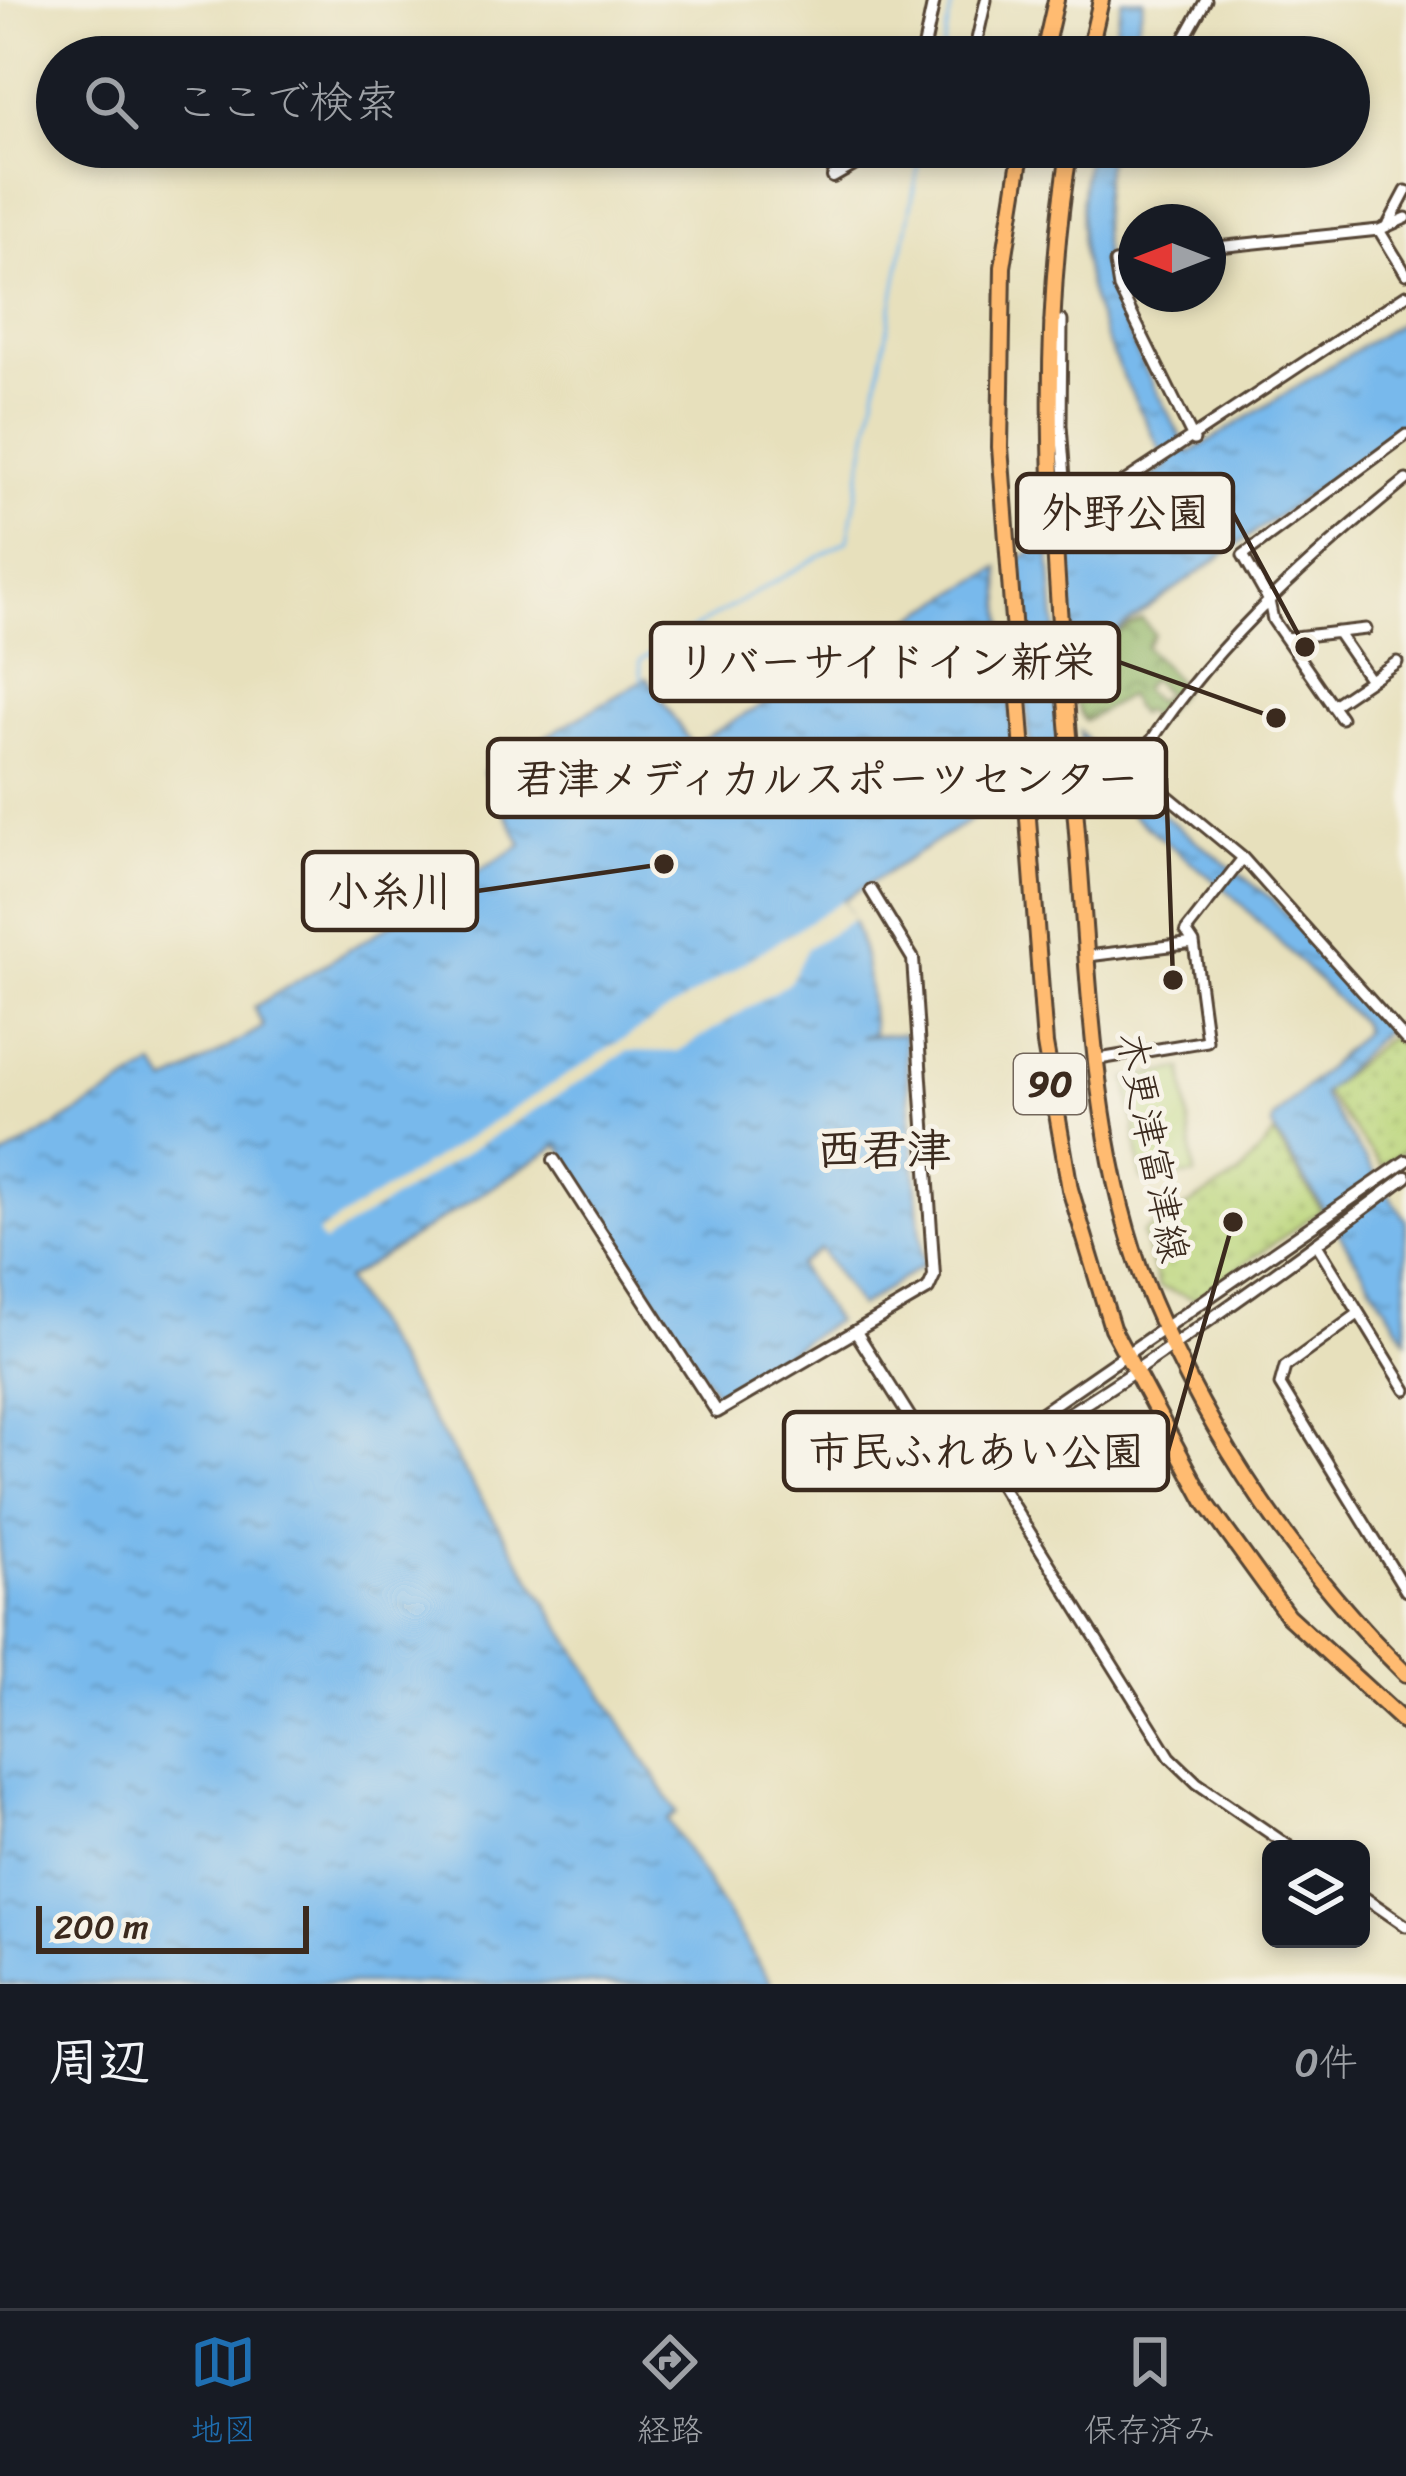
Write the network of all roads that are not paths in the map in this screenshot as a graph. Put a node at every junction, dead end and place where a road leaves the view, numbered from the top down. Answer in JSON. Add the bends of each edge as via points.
{"nodes":[{"id":1,"x":934,"y":0,"type":"edge"},
{"id":2,"x":986,"y":0,"type":"edge"},
{"id":3,"x":1056,"y":0,"type":"edge"},
{"id":4,"x":1101,"y":0,"type":"edge"},
{"id":5,"x":1206,"y":0,"type":"edge"},
{"id":6,"x":926,"y":36,"type":"edge"},
{"id":7,"x":978,"y":36,"type":"edge"},
{"id":8,"x":1048,"y":36,"type":"edge"},
{"id":9,"x":1093,"y":36,"type":"edge"},
{"id":10,"x":1186,"y":36,"type":"edge"},
{"id":11,"x":849,"y":168,"type":"edge"},
{"id":12,"x":1019,"y":168,"type":"edge"},
{"id":13,"x":1068,"y":168,"type":"edge"},
{"id":14,"x":833,"y":177,"type":"dead end"},
{"id":15,"x":1406,"y":191,"type":"edge"},
{"id":16,"x":1406,"y":218,"type":"edge"},
{"id":17,"x":1384,"y":226,"type":"junction"},
{"id":18,"x":1226,"y":246,"type":"edge"},
{"id":19,"x":1406,"y":274,"type":"edge"},
{"id":20,"x":1406,"y":295,"type":"edge"},
{"id":21,"x":1130,"y":312,"type":"edge"},
{"id":22,"x":1050,"y":321,"type":"junction"},
{"id":23,"x":1406,"y":435,"type":"edge"},
{"id":24,"x":1191,"y":442,"type":"junction"},
{"id":25,"x":1406,"y":480,"type":"edge"},
{"id":26,"x":1269,"y":601,"type":"junction"},
{"id":27,"x":1366,"y":629,"type":"dead end"},
{"id":28,"x":1337,"y":632,"type":"junction"},
{"id":29,"x":1286,"y":638,"type":"junction"},
{"id":30,"x":1396,"y":662,"type":"dead end"},
{"id":31,"x":1370,"y":680,"type":"junction"},
{"id":32,"x":1333,"y":706,"type":"junction"},
{"id":33,"x":1341,"y":718,"type":"dead end"},
{"id":34,"x":1241,"y":862,"type":"junction"},
{"id":35,"x":871,"y":890,"type":"dead end"},
{"id":36,"x":1194,"y":943,"type":"junction"},
{"id":37,"x":1088,"y":956,"type":"junction"},
{"id":38,"x":1406,"y":1040,"type":"edge"},
{"id":39,"x":1099,"y":1059,"type":"junction"},
{"id":40,"x":554,"y":1160,"type":"dead end"},
{"id":41,"x":1406,"y":1161,"type":"edge"},
{"id":42,"x":1406,"y":1178,"type":"edge"},
{"id":43,"x":1389,"y":1182,"type":"junction"},
{"id":44,"x":1328,"y":1226,"type":"junction"},
{"id":45,"x":1316,"y":1243,"type":"junction"},
{"id":46,"x":1358,"y":1314,"type":"junction"},
{"id":47,"x":856,"y":1332,"type":"junction"},
{"id":48,"x":1168,"y":1339,"type":"junction"},
{"id":49,"x":1129,"y":1365,"type":"junction"},
{"id":50,"x":1406,"y":1390,"type":"edge"},
{"id":51,"x":984,"y":1460,"type":"junction"},
{"id":52,"x":1406,"y":1591,"type":"edge"},
{"id":53,"x":1406,"y":1674,"type":"edge"},
{"id":54,"x":1406,"y":1724,"type":"edge"},
{"id":55,"x":1280,"y":1840,"type":"edge"},
{"id":56,"x":1370,"y":1901,"type":"edge"},
{"id":57,"x":1406,"y":1926,"type":"edge"}],
"edges":[{"from":1,"to":6,"type":"street"},
{"from":2,"to":7,"type":"street"},
{"from":3,"to":8,"type":"main road"},
{"from":4,"to":9,"type":"main road"},
{"from":5,"to":10,"type":"street"},
{"from":11,"to":14,"type":"street"},
{"from":12,"to":49,"type":"main road","name":"木更津富津線","number":"90","via":[[998,337],[1006,542],[1054,1118],[1082,1238]]},
{"from":13,"to":22,"type":"main road","number":"90"},
{"from":15,"to":17,"type":"street"},
{"from":16,"to":17,"type":"street"},
{"from":17,"to":18,"type":"street"},
{"from":17,"to":19,"type":"street"},
{"from":20,"to":24,"type":"street"},
{"from":21,"to":24,"type":"street"},
{"from":22,"to":24,"type":"street","via":[[1062,321],[1068,519]]},
{"from":22,"to":37,"type":"main road","name":"木更津富津線","number":"90","via":[[1054,515]]},
{"from":23,"to":26,"type":"street","via":[[1243,555]]},
{"from":25,"to":26,"type":"street"},
{"from":26,"to":29,"type":"street"},
{"from":26,"to":34,"type":"street","via":[[1167,713],[1134,768]]},
{"from":27,"to":28,"type":"street"},
{"from":28,"to":29,"type":"street"},
{"from":28,"to":31,"type":"street"},
{"from":29,"to":32,"type":"street"},
{"from":30,"to":31,"type":"street"},
{"from":31,"to":32,"type":"street"},
{"from":32,"to":33,"type":"street"},
{"from":34,"to":36,"type":"street","via":[[1186,931]]},
{"from":34,"to":38,"type":"street"},
{"from":35,"to":47,"type":"street","via":[[913,959],[934,1276],[928,1289]]},
{"from":36,"to":37,"type":"street"},
{"from":36,"to":39,"type":"street","via":[[1207,1041]]},
{"from":37,"to":39,"type":"main road","name":"木更津富津線","number":"90"},
{"from":39,"to":48,"type":"main road","name":"木更津富津線","number":"90","via":[[1124,1209]]},
{"from":40,"to":47,"type":"street","via":[[717,1412]]},
{"from":41,"to":43,"type":"street"},
{"from":42,"to":43,"type":"street"},
{"from":43,"to":44,"type":"street"},
{"from":44,"to":45,"type":"street"},
{"from":44,"to":48,"type":"street"},
{"from":45,"to":46,"type":"street"},
{"from":45,"to":48,"type":"street"},
{"from":46,"to":50,"type":"street"},
{"from":46,"to":52,"type":"street","via":[[1285,1367],[1280,1385]]},
{"from":47,"to":51,"type":"street","via":[[943,1470],[956,1474]]},
{"from":48,"to":49,"type":"street"},
{"from":48,"to":53,"type":"main road","name":"木更津富津線","number":"90","via":[[1271,1517]]},
{"from":49,"to":51,"type":"street","via":[[1008,1436]]},
{"from":49,"to":54,"type":"main road","name":"木更津富津線","number":"90","via":[[1254,1573],[1288,1616]]},
{"from":51,"to":55,"type":"street","via":[[1170,1757]]},
{"from":56,"to":57,"type":"street"}]}
